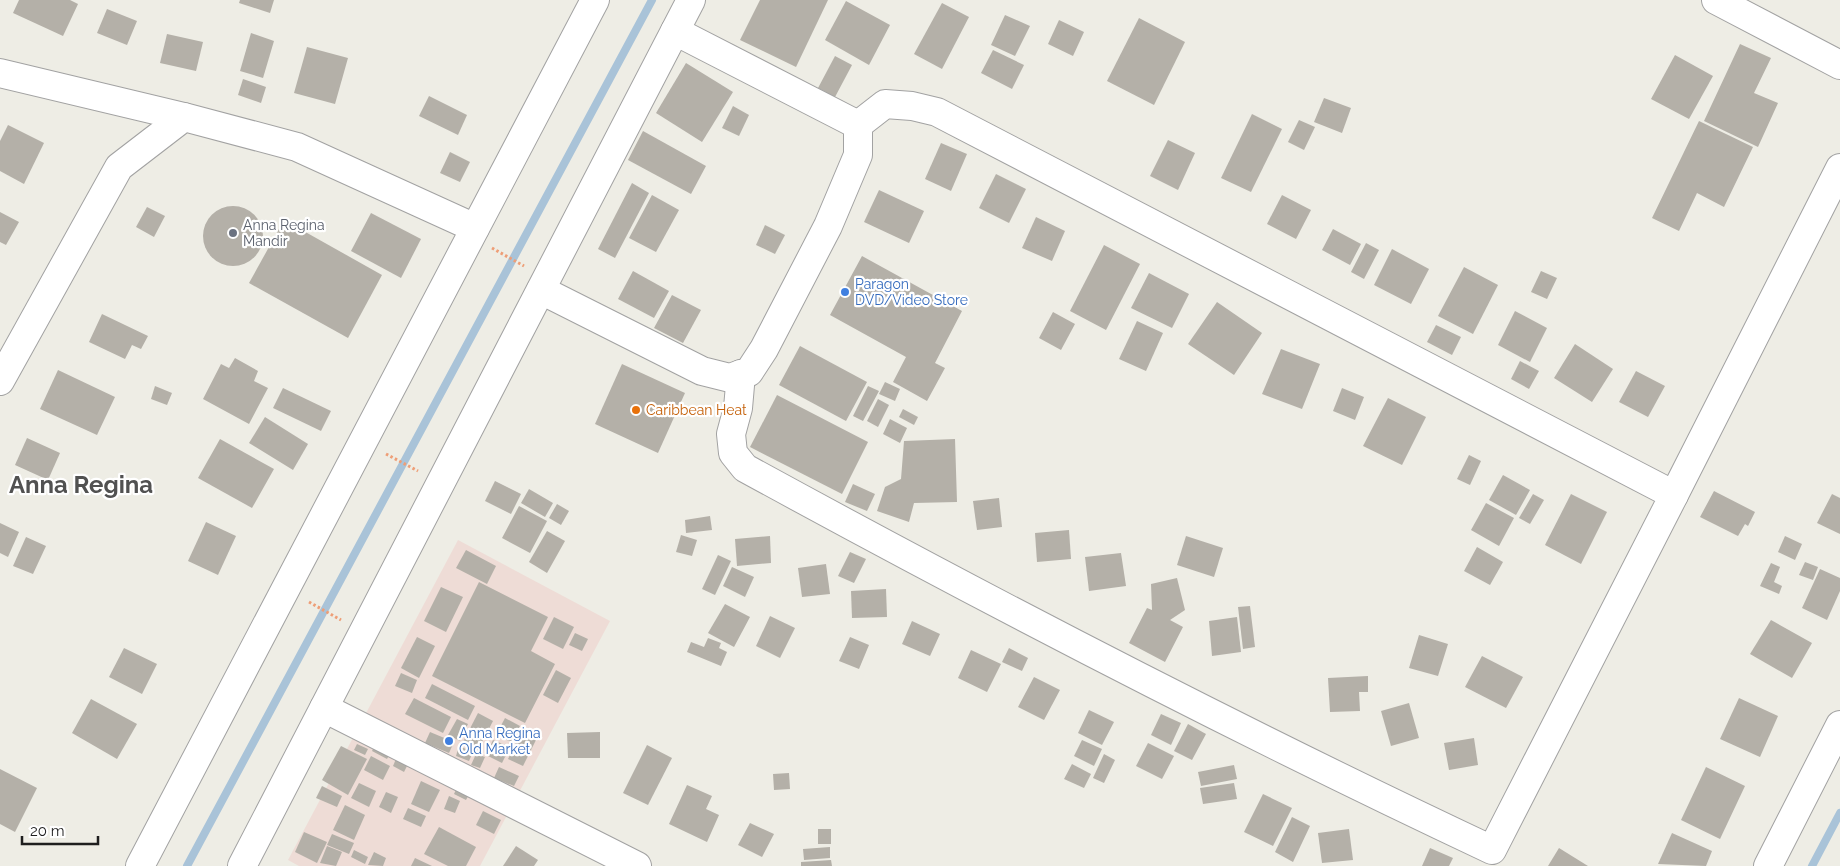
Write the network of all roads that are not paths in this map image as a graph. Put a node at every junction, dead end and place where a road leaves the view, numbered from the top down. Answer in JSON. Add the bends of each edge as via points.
{"nodes":[{"id":1,"x":595,"y":0,"type":"edge"},
{"id":2,"x":691,"y":0,"type":"edge"},
{"id":3,"x":1716,"y":0,"type":"edge"},
{"id":4,"x":675,"y":31,"type":"junction"},
{"id":5,"x":1840,"y":65,"type":"edge"},
{"id":6,"x":0,"y":73,"type":"edge"},
{"id":7,"x":184,"y":117,"type":"junction"},
{"id":8,"x":858,"y":125,"type":"junction"},
{"id":9,"x":1840,"y":168,"type":"edge"},
{"id":10,"x":473,"y":232,"type":"junction"},
{"id":11,"x":544,"y":284,"type":"junction"},
{"id":12,"x":741,"y":374,"type":"junction"},
{"id":13,"x":0,"y":380,"type":"edge"},
{"id":14,"x":1674,"y":495,"type":"junction"},
{"id":15,"x":324,"y":708,"type":"junction"},
{"id":16,"x":1840,"y":725,"type":"edge"},
{"id":17,"x":1488,"y":858,"type":"edge"},
{"id":18,"x":140,"y":866,"type":"edge"},
{"id":19,"x":242,"y":866,"type":"edge"},
{"id":20,"x":637,"y":866,"type":"edge"},
{"id":21,"x":1768,"y":866,"type":"edge"}],
"edges":[{"from":1,"to":10,"type":"street"},
{"from":2,"to":4,"type":"street"},
{"from":3,"to":5,"type":"street"},
{"from":4,"to":8,"type":"street"},
{"from":4,"to":11,"type":"street"},
{"from":6,"to":7,"type":"street"},
{"from":7,"to":10,"type":"street","via":[[297,147]]},
{"from":7,"to":13,"type":"street","via":[[119,167]]},
{"from":8,"to":12,"type":"street","via":[[858,155],[828,226],[764,349],[749,372]]},
{"from":8,"to":14,"type":"street","via":[[885,104],[937,112]]},
{"from":9,"to":14,"type":"street"},
{"from":10,"to":18,"type":"street"},
{"from":11,"to":12,"type":"street","via":[[702,371],[730,378]]},
{"from":11,"to":15,"type":"street"},
{"from":12,"to":17,"type":"street","via":[[738,408],[731,434],[733,453],[746,468]]},
{"from":14,"to":17,"type":"street"},
{"from":15,"to":19,"type":"street"},
{"from":15,"to":20,"type":"street"},
{"from":16,"to":21,"type":"street"}]}
